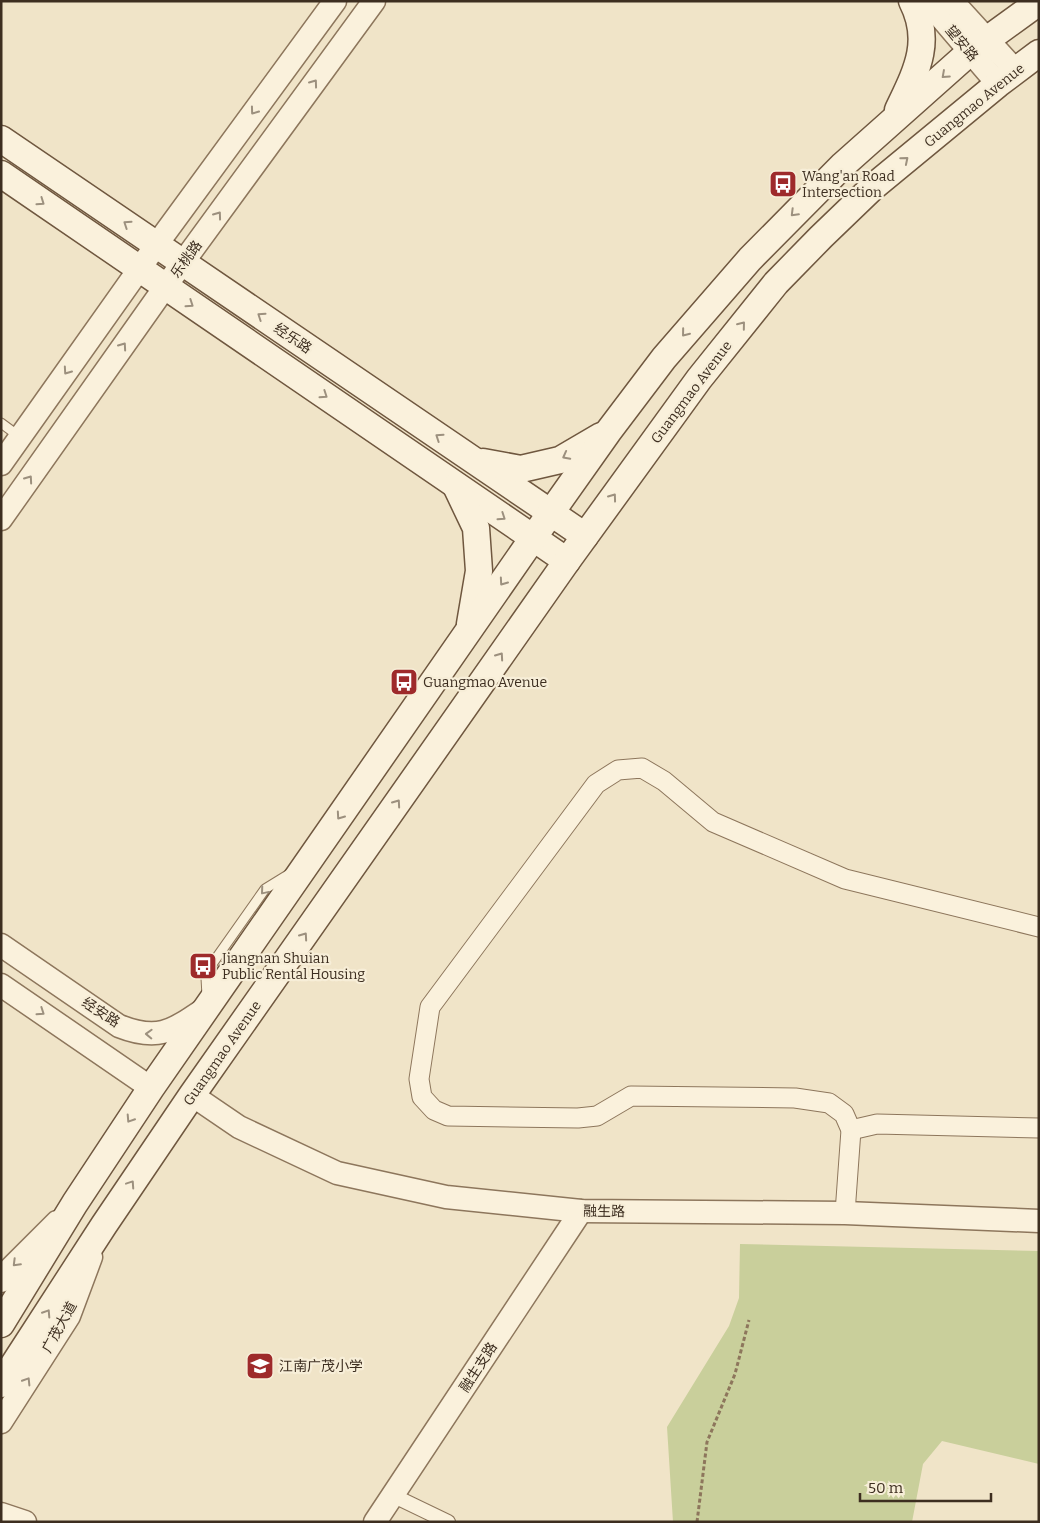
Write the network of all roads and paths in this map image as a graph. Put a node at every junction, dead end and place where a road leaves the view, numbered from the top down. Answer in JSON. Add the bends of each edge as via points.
{"nodes":[{"id":1,"x":334,"y":1,"type":"edge"},
{"id":2,"x":374,"y":1,"type":"edge"},
{"id":3,"x":912,"y":1,"type":"edge"},
{"id":4,"x":927,"y":1,"type":"edge"},
{"id":5,"x":952,"y":1,"type":"edge"},
{"id":6,"x":1039,"y":2,"type":"edge"},
{"id":7,"x":978,"y":46,"type":"junction"},
{"id":8,"x":1039,"y":53,"type":"edge"},
{"id":9,"x":1006,"y":77,"type":"junction"},
{"id":10,"x":894,"y":120,"type":"junction"},
{"id":11,"x":1,"y":139,"type":"edge"},
{"id":12,"x":1,"y":174,"type":"edge"},
{"id":13,"x":157,"y":244,"type":"junction"},
{"id":14,"x":183,"y":262,"type":"junction"},
{"id":15,"x":139,"y":269,"type":"junction"},
{"id":16,"x":165,"y":287,"type":"junction"},
{"id":17,"x":1,"y":423,"type":"edge"},
{"id":18,"x":608,"y":432,"type":"junction"},
{"id":19,"x":21,"y":437,"type":"junction"},
{"id":20,"x":471,"y":459,"type":"junction"},
{"id":21,"x":1,"y":464,"type":"edge"},
{"id":22,"x":455,"y":485,"type":"junction"},
{"id":23,"x":551,"y":514,"type":"junction"},
{"id":24,"x":1,"y":519,"type":"edge"},
{"id":25,"x":585,"y":536,"type":"junction"},
{"id":26,"x":533,"y":538,"type":"junction"},
{"id":27,"x":567,"y":561,"type":"junction"},
{"id":28,"x":469,"y":631,"type":"junction"},
{"id":29,"x":388,"y":747,"type":"junction"},
{"id":30,"x":421,"y":769,"type":"junction"},
{"id":31,"x":1039,"y":927,"type":"edge"},
{"id":32,"x":1,"y":944,"type":"edge"},
{"id":33,"x":1,"y":985,"type":"edge"},
{"id":34,"x":208,"y":1007,"type":"junction"},
{"id":35,"x":151,"y":1088,"type":"junction"},
{"id":36,"x":192,"y":1095,"type":"junction"},
{"id":37,"x":1039,"y":1128,"type":"edge"},
{"id":38,"x":851,"y":1130,"type":"junction"},
{"id":39,"x":75,"y":1203,"type":"junction"},
{"id":40,"x":580,"y":1211,"type":"junction"},
{"id":41,"x":845,"y":1213,"type":"junction"},
{"id":42,"x":1039,"y":1221,"type":"edge"},
{"id":43,"x":104,"y":1225,"type":"junction"},
{"id":44,"x":1,"y":1281,"type":"edge"},
{"id":45,"x":749,"y":1320,"type":"dead end"},
{"id":46,"x":1,"y":1324,"type":"edge"},
{"id":47,"x":1,"y":1384,"type":"edge"},
{"id":48,"x":1,"y":1422,"type":"edge"},
{"id":49,"x":394,"y":1496,"type":"junction"},
{"id":50,"x":1,"y":1514,"type":"edge"},
{"id":51,"x":25,"y":1522,"type":"edge"},
{"id":52,"x":375,"y":1522,"type":"edge"},
{"id":53,"x":448,"y":1522,"type":"edge"},
{"id":54,"x":697,"y":1522,"type":"edge"}],
"edges":[{"from":1,"to":13,"type":"street","one_way":true},
{"from":14,"to":2,"type":"street","name":"乐桃路","one_way":true},
{"from":3,"to":10,"type":"main road","via":[[921,18],[920,61]]},
{"from":4,"to":7,"type":"street","name":"望安路"},
{"from":5,"to":7,"type":"street","name":"望安路"},
{"from":6,"to":7,"type":"main road"},
{"from":7,"to":9,"type":"street","name":"望安路"},
{"from":7,"to":10,"type":"main road","one_way":true},
{"from":8,"to":9,"type":"main road","name":"Guangmao Avenue"},
{"from":25,"to":9,"type":"main road","name":"Guangmao Avenue","one_way":true,"via":[[699,379],[776,283],[873,187]]},
{"from":10,"to":18,"type":"main road","one_way":true,"via":[[843,165],[750,259],[671,351]]},
{"from":13,"to":11,"type":"main road","name":"经乐路","one_way":true},
{"from":12,"to":15,"type":"main road","one_way":true},
{"from":13,"to":14,"type":"main road","name":"经乐路"},
{"from":13,"to":15,"type":"street"},
{"from":14,"to":16,"type":"street","name":"乐桃路"},
{"from":20,"to":14,"type":"main road","name":"经乐路","one_way":true},
{"from":15,"to":16,"type":"main road"},
{"from":15,"to":19,"type":"street","one_way":true},
{"from":16,"to":22,"type":"main road","one_way":true},
{"from":24,"to":16,"type":"street","name":"乐桃路","one_way":true},
{"from":17,"to":19,"type":"lane"},
{"from":18,"to":20,"type":"main road","one_way":true,"via":[[560,460],[521,469]]},
{"from":18,"to":23,"type":"main road"},
{"from":19,"to":21,"type":"street"},
{"from":20,"to":23,"type":"main road","name":"经乐路"},
{"from":22,"to":26,"type":"main road","one_way":true},
{"from":22,"to":28,"type":"main road","via":[[476,528],[479,572]]},
{"from":23,"to":25,"type":"main road","name":"经乐路"},
{"from":23,"to":26,"type":"main road"},
{"from":25,"to":27,"type":"main road","name":"Guangmao Avenue"},
{"from":26,"to":27,"type":"main road"},
{"from":26,"to":28,"type":"main road","one_way":true},
{"from":30,"to":27,"type":"main road","name":"Guangmao Avenue","one_way":true},
{"from":28,"to":29,"type":"main road"},
{"from":29,"to":30,"type":"main road","via":[[406,737],[414,738],[424,749]]},
{"from":29,"to":34,"type":"main road","one_way":true},
{"from":36,"to":30,"type":"main road","name":"Guangmao Avenue","one_way":true},
{"from":31,"to":38,"type":"street","via":[[845,879],[713,822],[664,781],[642,768],[618,770],[596,784],[430,1007],[419,1078],[422,1097],[434,1110],[448,1116],[597,1116],[631,1096],[795,1098],[829,1103],[844,1114]]},
{"from":34,"to":32,"type":"street","name":"经安路","one_way":true,"via":[[179,1027],[163,1033],[133,1032],[119,1026]]},
{"from":33,"to":35,"type":"street","one_way":true},
{"from":34,"to":35,"type":"main road"},
{"from":35,"to":39,"type":"main road","one_way":true},
{"from":36,"to":40,"type":"street","name":"融生路","via":[[239,1127],[337,1173],[446,1197]]},
{"from":43,"to":36,"type":"main road","name":"Guangmao Avenue","one_way":true},
{"from":37,"to":38,"type":"street","via":[[877,1124]]},
{"from":38,"to":41,"type":"street"},
{"from":39,"to":44,"type":"street","one_way":true},
{"from":39,"to":46,"type":"main road"},
{"from":40,"to":41,"type":"street","name":"融生路"},
{"from":40,"to":49,"type":"street","name":"融生支路"},
{"from":41,"to":42,"type":"street","name":"融生路"},
{"from":47,"to":43,"type":"main road","name":"Guangmao Avenue","one_way":true},
{"from":48,"to":43,"type":"street","name":"广茂大道","one_way":true,"via":[[69,1316]]},
{"from":45,"to":54,"type":"path","via":[[735,1374],[707,1442]]},
{"from":49,"to":52,"type":"street","name":"融生支路"},
{"from":49,"to":53,"type":"street"},
{"from":50,"to":51,"type":"street"}]}
